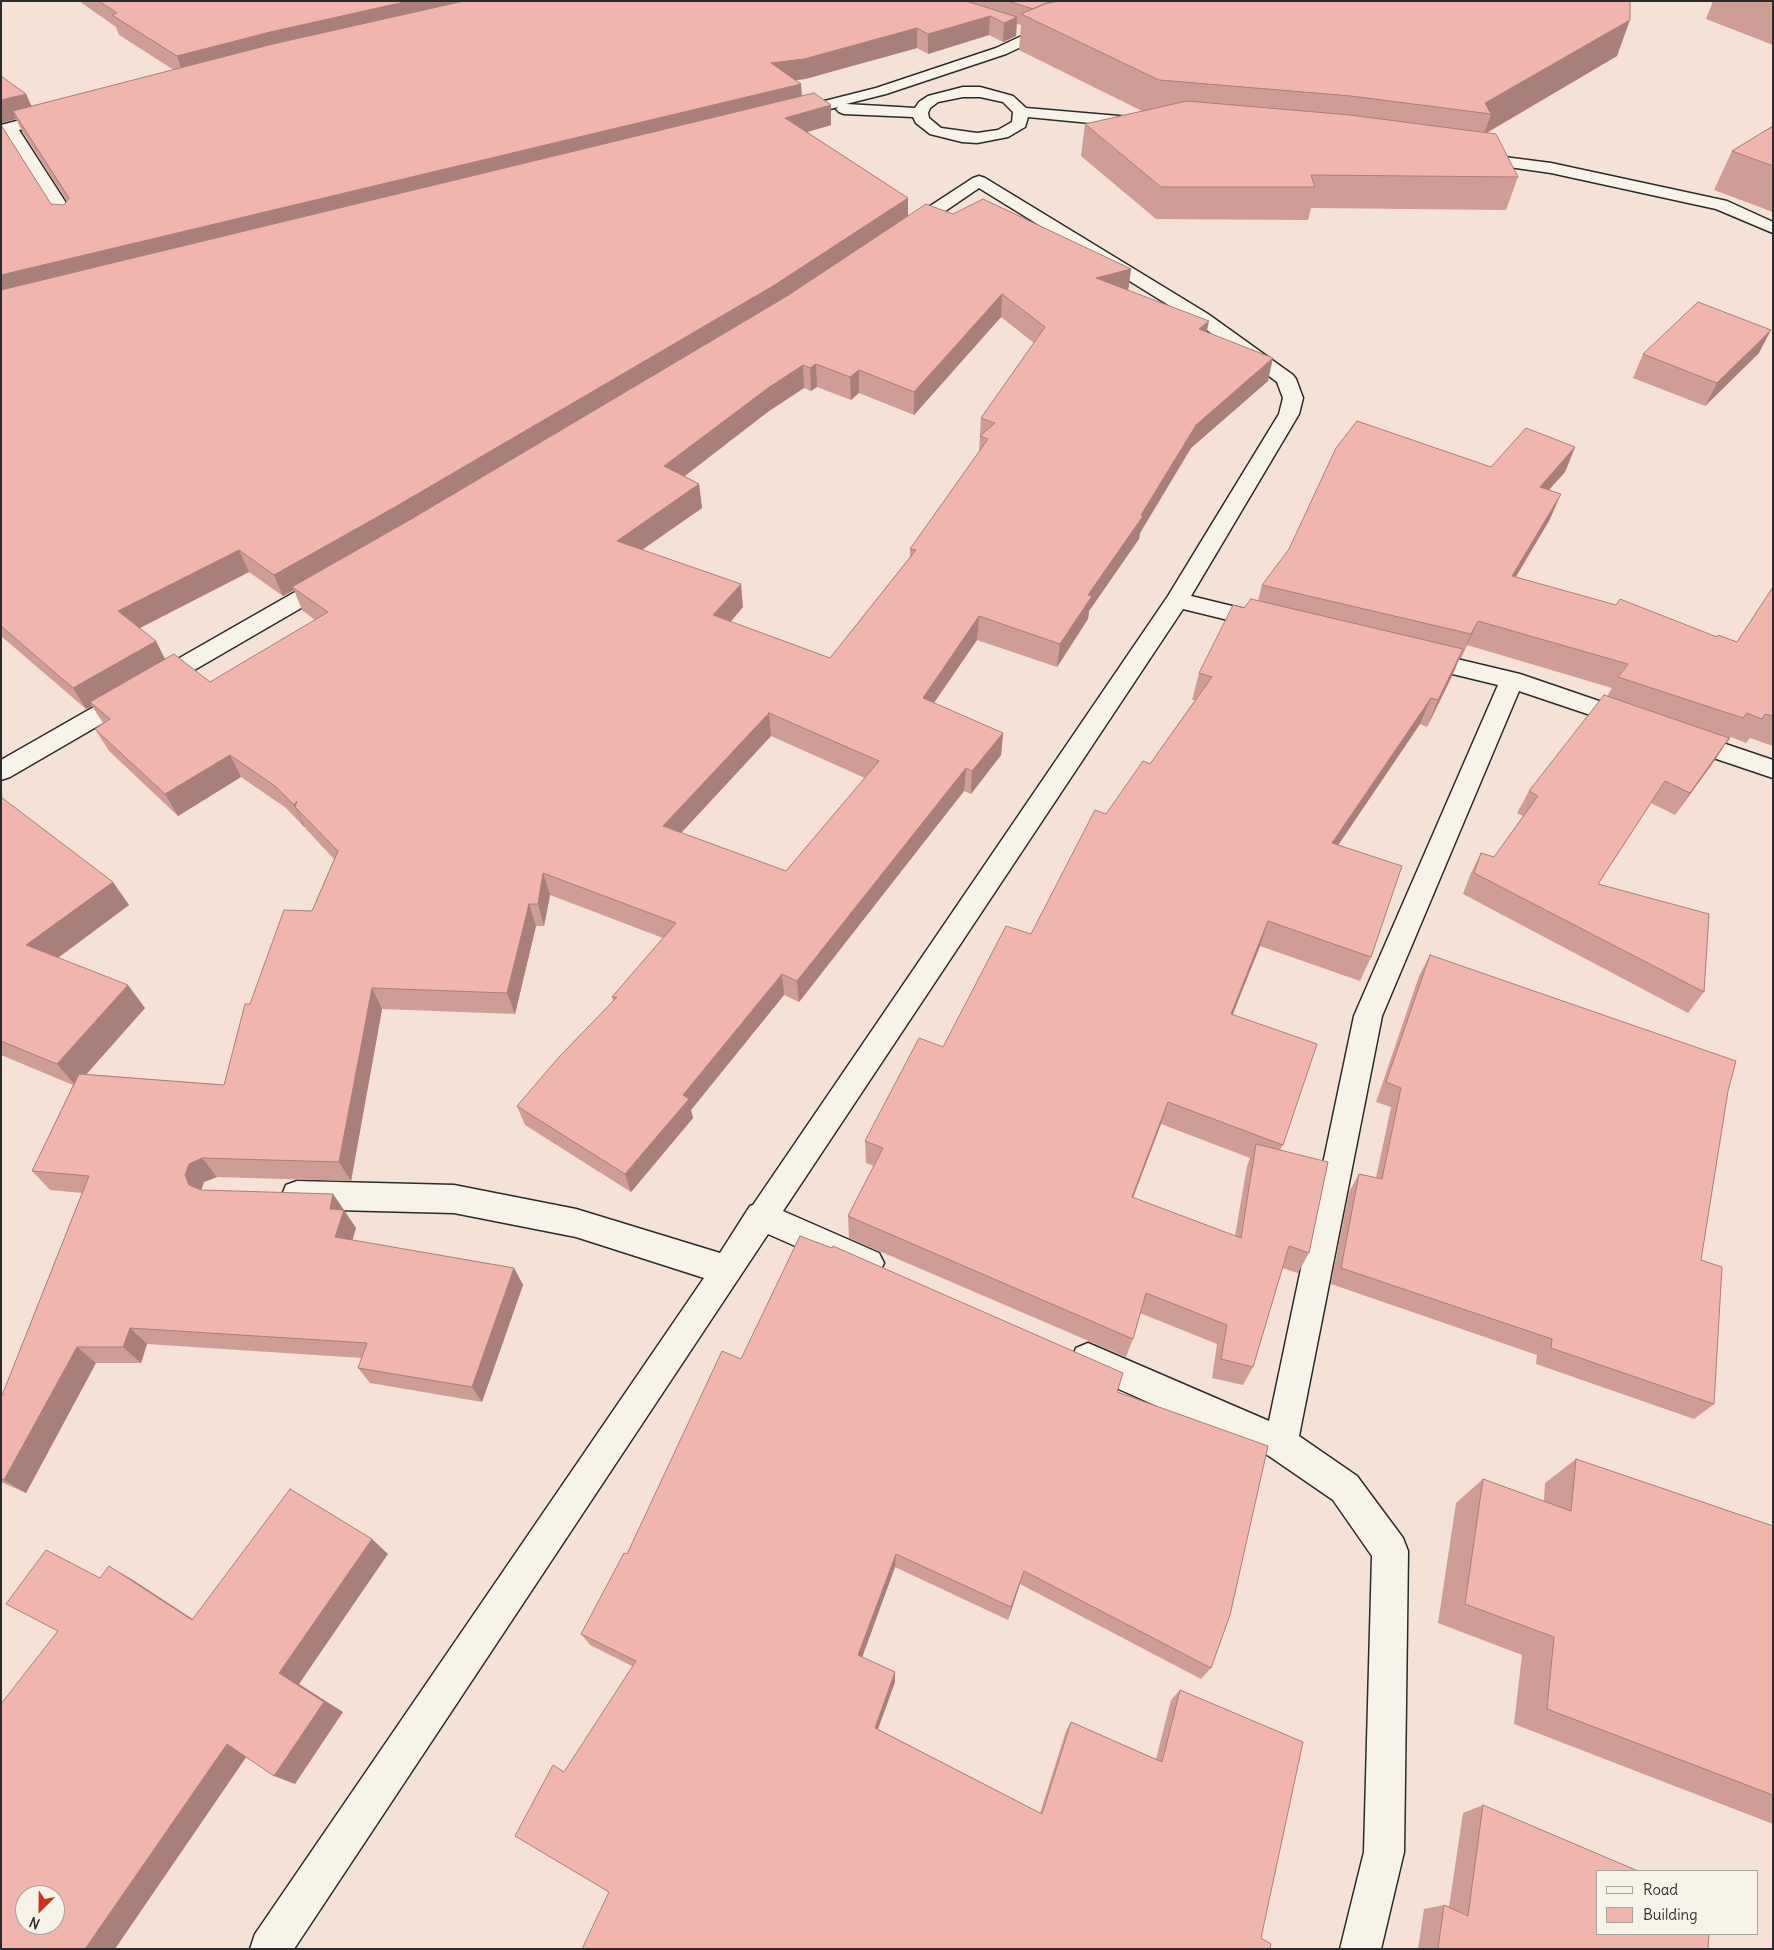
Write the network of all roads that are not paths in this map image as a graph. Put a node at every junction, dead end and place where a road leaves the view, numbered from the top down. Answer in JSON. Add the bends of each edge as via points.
{"nodes":[{"id":1,"x":1096,"y":1,"type":"edge"},
{"id":2,"x":1088,"y":25,"type":"edge"},
{"id":3,"x":1014,"y":30,"type":"edge"},
{"id":4,"x":1032,"y":35,"type":"junction"},
{"id":5,"x":1001,"y":51,"type":"junction"},
{"id":6,"x":980,"y":92,"type":"junction"},
{"id":7,"x":816,"y":108,"type":"junction"},
{"id":8,"x":1021,"y":112,"type":"junction"},
{"id":9,"x":67,"y":113,"type":"edge"},
{"id":10,"x":920,"y":113,"type":"junction"},
{"id":11,"x":777,"y":117,"type":"edge"},
{"id":12,"x":1158,"y":124,"type":"edge"},
{"id":13,"x":6,"y":129,"type":"edge"},
{"id":14,"x":977,"y":138,"type":"junction"},
{"id":15,"x":1456,"y":156,"type":"edge"},
{"id":16,"x":978,"y":167,"type":"junction"},
{"id":17,"x":68,"y":220,"type":"edge"},
{"id":18,"x":1773,"y":228,"type":"edge"},
{"id":19,"x":888,"y":242,"type":"edge"},
{"id":20,"x":351,"y":570,"type":"edge"},
{"id":21,"x":1177,"y":600,"type":"junction"},
{"id":22,"x":1282,"y":625,"type":"edge"},
{"id":23,"x":1397,"y":652,"type":"edge"},
{"id":24,"x":1512,"y":680,"type":"junction"},
{"id":25,"x":1773,"y":769,"type":"edge"},
{"id":26,"x":1,"y":771,"type":"edge"},
{"id":27,"x":267,"y":1194,"type":"edge"},
{"id":28,"x":761,"y":1216,"type":"junction"},
{"id":29,"x":726,"y":1270,"type":"junction"},
{"id":30,"x":898,"y":1276,"type":"edge"},
{"id":31,"x":1062,"y":1348,"type":"edge"},
{"id":32,"x":1281,"y":1444,"type":"junction"},
{"id":33,"x":270,"y":1949,"type":"edge"},
{"id":34,"x":1360,"y":1949,"type":"edge"}],
"edges":[{"from":1,"to":4,"type":"street","via":[[1082,13]]},
{"from":2,"to":4,"type":"street"},
{"from":3,"to":4,"type":"street"},
{"from":4,"to":5,"type":"street"},
{"from":5,"to":6,"type":"street"},
{"from":5,"to":7,"type":"street","via":[[882,91]]},
{"from":6,"to":8,"type":"street","via":[[1008,99]]},
{"from":6,"to":10,"type":"street","via":[[946,94],[924,105]]},
{"from":7,"to":10,"type":"street"},
{"from":7,"to":11,"type":"street"},
{"from":8,"to":12,"type":"street"},
{"from":8,"to":14,"type":"street","via":[[1019,124],[1002,134]]},
{"from":9,"to":13,"type":"street"},
{"from":10,"to":14,"type":"street","via":[[927,126],[936,131]]},
{"from":13,"to":17,"type":"street"},
{"from":14,"to":16,"type":"street"},
{"from":15,"to":18,"type":"street","via":[[1550,168],[1720,205]]},
{"from":16,"to":19,"type":"street"},
{"from":16,"to":21,"type":"street","via":[[1202,318],[1286,379],[1293,398],[1289,414]]},
{"from":20,"to":26,"type":"street"},
{"from":21,"to":22,"type":"street"},
{"from":21,"to":28,"type":"street"},
{"from":23,"to":24,"type":"street"},
{"from":24,"to":25,"type":"street"},
{"from":24,"to":32,"type":"street","via":[[1368,1016]]},
{"from":27,"to":29,"type":"street","via":[[454,1199],[576,1223]]},
{"from":28,"to":29,"type":"street"},
{"from":28,"to":30,"type":"street"},
{"from":29,"to":33,"type":"street"},
{"from":31,"to":32,"type":"street"},
{"from":32,"to":34,"type":"street","via":[[1345,1488],[1390,1551],[1384,1852]]}]}
